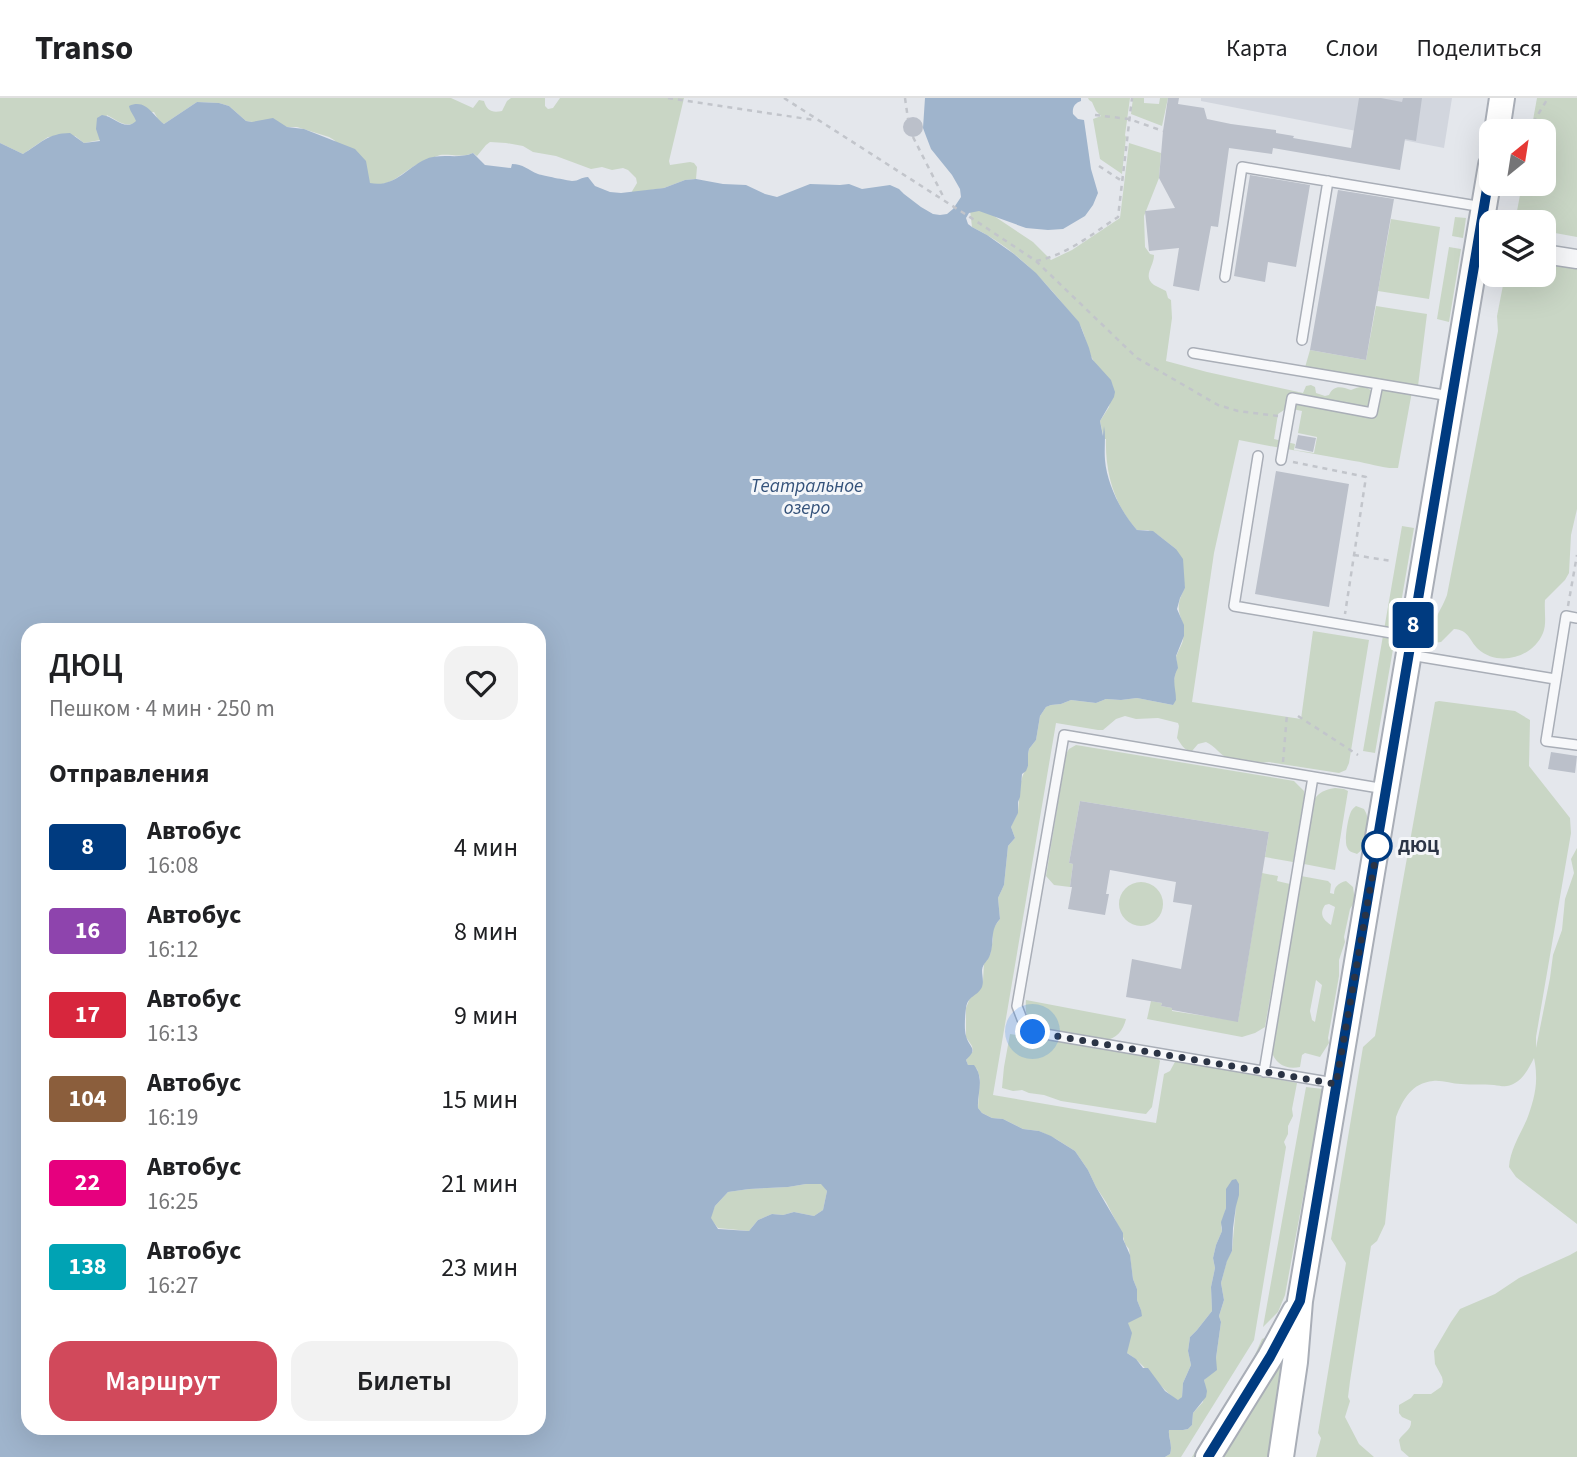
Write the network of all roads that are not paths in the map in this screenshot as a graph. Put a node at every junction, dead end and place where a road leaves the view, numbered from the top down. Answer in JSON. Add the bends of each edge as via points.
{"nodes":[{"id":1,"x":1502,"y":98,"type":"edge"},
{"id":2,"x":1499,"y":119,"type":"edge"},
{"id":3,"x":1328,"y":181,"type":"junction"},
{"id":4,"x":1486,"y":196,"type":"edge"},
{"id":5,"x":1484,"y":207,"type":"junction"},
{"id":6,"x":1484,"y":210,"type":"edge"},
{"id":7,"x":1556,"y":256,"type":"edge"},
{"id":8,"x":1577,"y":259,"type":"edge"},
{"id":9,"x":1479,"y":273,"type":"edge"},
{"id":10,"x":1225,"y":277,"type":"dead end"},
{"id":11,"x":1302,"y":340,"type":"dead end"},
{"id":12,"x":1193,"y":353,"type":"dead end"},
{"id":13,"x":1378,"y":384,"type":"junction"},
{"id":14,"x":1452,"y":397,"type":"junction"},
{"id":15,"x":1258,"y":456,"type":"dead end"},
{"id":16,"x":1281,"y":460,"type":"road end"},
{"id":17,"x":1577,"y":618,"type":"edge"},
{"id":18,"x":1410,"y":646,"type":"junction"},
{"id":19,"x":1555,"y":679,"type":"junction"},
{"id":20,"x":1577,"y":745,"type":"edge"},
{"id":21,"x":1314,"y":777,"type":"junction"},
{"id":22,"x":1387,"y":789,"type":"junction"},
{"id":23,"x":1264,"y":1072,"type":"junction"},
{"id":24,"x":1336,"y":1084,"type":"junction"},
{"id":25,"x":1300,"y":1301,"type":"junction"},
{"id":26,"x":1208,"y":1457,"type":"edge"},
{"id":27,"x":1281,"y":1457,"type":"edge"}],
"edges":[{"from":1,"to":2,"type":"main road"},
{"from":3,"to":5,"type":"lane"},
{"from":3,"to":10,"type":"lane","via":[[1242,167]]},
{"from":3,"to":11,"type":"lane"},
{"from":4,"to":5,"type":"main road"},
{"from":5,"to":6,"type":"main road"},
{"from":7,"to":8,"type":"street"},
{"from":9,"to":14,"type":"main road"},
{"from":12,"to":13,"type":"lane"},
{"from":13,"to":14,"type":"lane"},
{"from":13,"to":16,"type":"lane","via":[[1373,412],[1292,398]]},
{"from":14,"to":18,"type":"main road"},
{"from":15,"to":18,"type":"lane","via":[[1234,606],[1343,625]]},
{"from":17,"to":19,"type":"lane","via":[[1566,616]]},
{"from":18,"to":19,"type":"lane"},
{"from":18,"to":22,"type":"main road"},
{"from":19,"to":20,"type":"lane","via":[[1546,741]]},
{"from":21,"to":22,"type":"lane"},
{"from":21,"to":23,"type":"lane"},
{"from":21,"to":23,"type":"lane","via":[[1064,735],[1017,1006],[1025,1027],[1033,1032]]},
{"from":22,"to":24,"type":"main road"},
{"from":23,"to":24,"type":"lane"},
{"from":24,"to":25,"type":"main road"},
{"from":25,"to":26,"type":"main road"},
{"from":25,"to":27,"type":"main road"}]}
